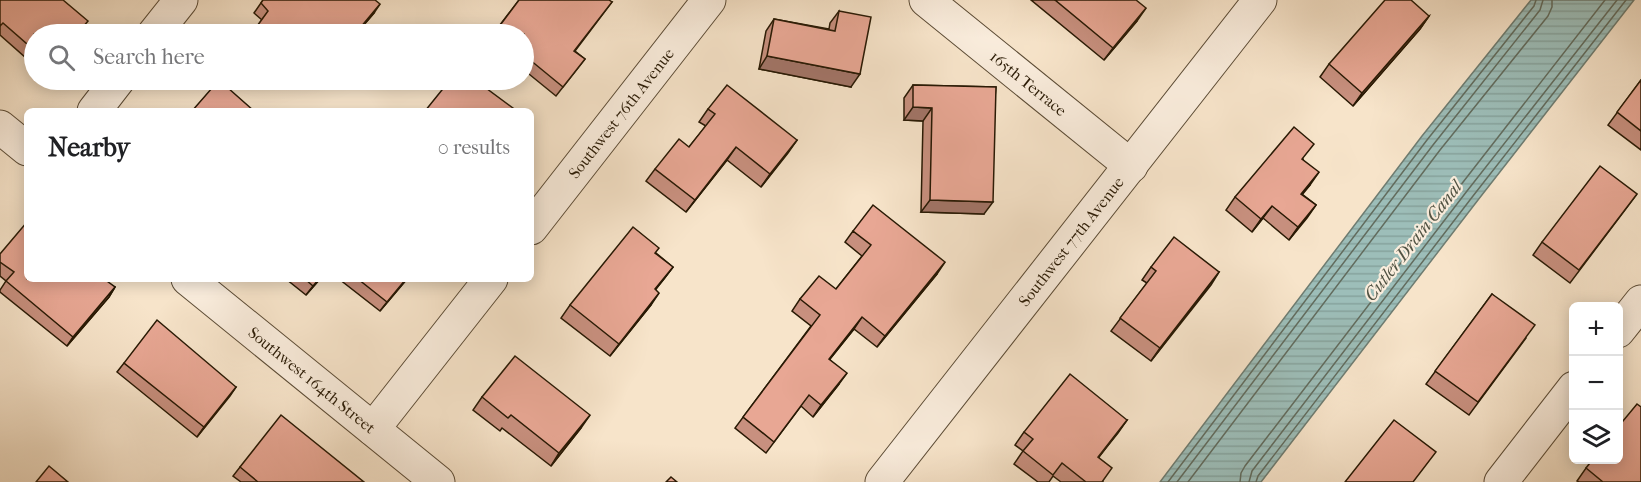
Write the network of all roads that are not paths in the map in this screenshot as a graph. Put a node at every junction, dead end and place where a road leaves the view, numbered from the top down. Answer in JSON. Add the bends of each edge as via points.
{"nodes":[{"id":1,"x":181,"y":0,"type":"edge"},
{"id":2,"x":709,"y":0,"type":"edge"},
{"id":3,"x":926,"y":0,"type":"edge"},
{"id":4,"x":1260,"y":0,"type":"edge"},
{"id":5,"x":162,"y":24,"type":"edge"},
{"id":6,"x":110,"y":90,"type":"edge"},
{"id":7,"x":95,"y":108,"type":"edge"},
{"id":8,"x":0,"y":127,"type":"edge"},
{"id":9,"x":24,"y":147,"type":"edge"},
{"id":10,"x":1131,"y":166,"type":"junction"},
{"id":11,"x":534,"y":224,"type":"edge"},
{"id":12,"x":192,"y":282,"type":"edge"},
{"id":13,"x":489,"y":282,"type":"edge"},
{"id":14,"x":1641,"y":302,"type":"edge"},
{"id":15,"x":1623,"y":325,"type":"edge"},
{"id":16,"x":1569,"y":394,"type":"edge"},
{"id":17,"x":373,"y":429,"type":"junction"},
{"id":18,"x":438,"y":482,"type":"edge"},
{"id":19,"x":882,"y":482,"type":"edge"},
{"id":20,"x":1501,"y":482,"type":"edge"}],
"edges":[{"from":1,"to":5,"type":"street"},
{"from":2,"to":11,"type":"street","name":"Southwest 76th Avenue"},
{"from":3,"to":10,"type":"street","name":"165th Terrace"},
{"from":4,"to":10,"type":"street","name":"Southwest 77th Avenue"},
{"from":6,"to":7,"type":"street"},
{"from":8,"to":9,"type":"street"},
{"from":10,"to":19,"type":"street","name":"Southwest 77th Avenue"},
{"from":12,"to":17,"type":"street","name":"Southwest 164th Street"},
{"from":13,"to":17,"type":"street"},
{"from":14,"to":15,"type":"street"},
{"from":16,"to":20,"type":"street"},
{"from":17,"to":18,"type":"street","name":"Southwest 164th Street"}]}
